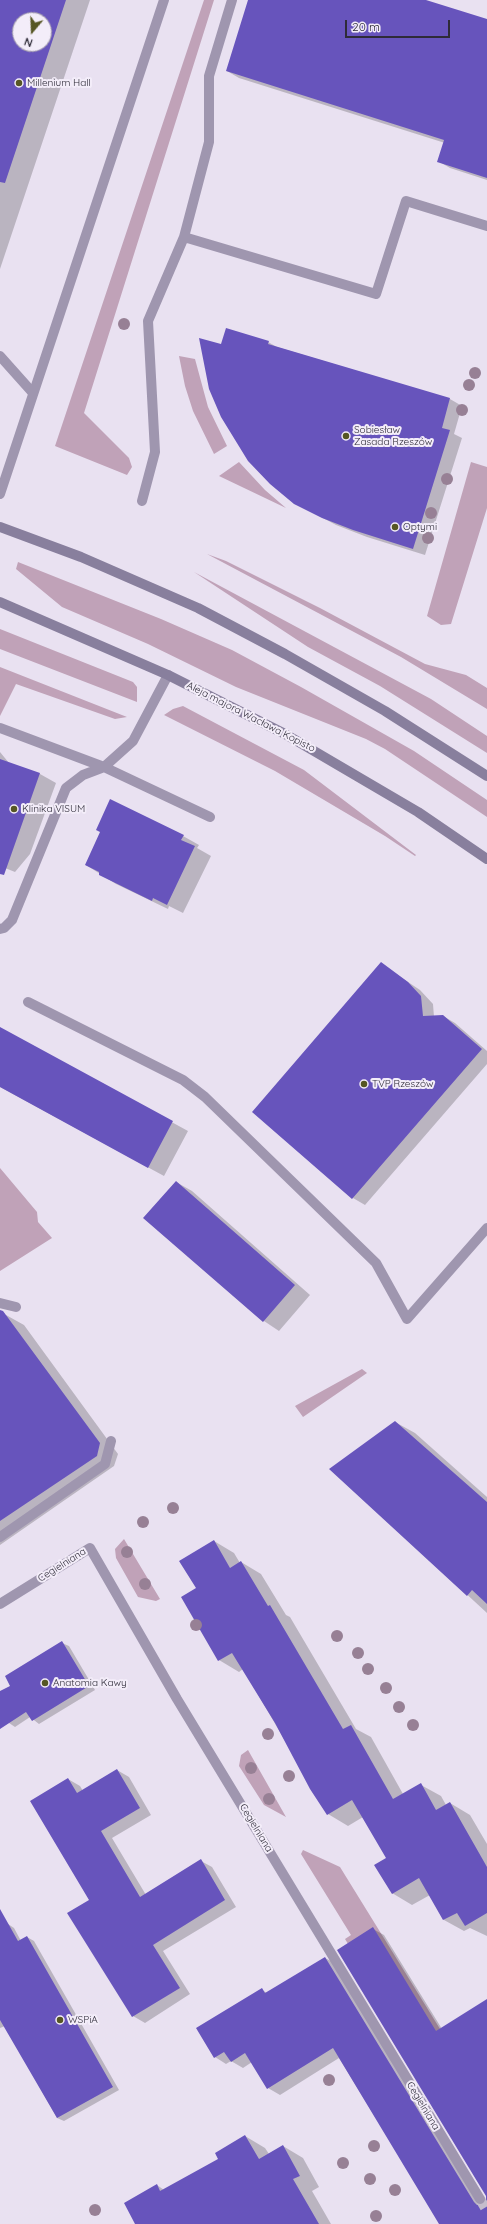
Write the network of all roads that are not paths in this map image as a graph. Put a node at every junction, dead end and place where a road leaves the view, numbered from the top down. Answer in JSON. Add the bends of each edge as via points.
{"nodes":[{"id":1,"x":164,"y":0,"type":"edge"},
{"id":2,"x":232,"y":0,"type":"edge"},
{"id":3,"x":487,"y":226,"type":"edge"},
{"id":4,"x":184,"y":237,"type":"junction"},
{"id":5,"x":0,"y":356,"type":"edge"},
{"id":6,"x":33,"y":393,"type":"junction"},
{"id":7,"x":0,"y":494,"type":"edge"},
{"id":8,"x":142,"y":501,"type":"dead end"},
{"id":9,"x":0,"y":527,"type":"edge"},
{"id":10,"x":0,"y":602,"type":"edge"},
{"id":11,"x":168,"y":675,"type":"junction"},
{"id":12,"x":0,"y":728,"type":"edge"},
{"id":13,"x":104,"y":767,"type":"junction"},
{"id":14,"x":487,"y":776,"type":"edge"},
{"id":15,"x":210,"y":817,"type":"dead end"},
{"id":16,"x":487,"y":859,"type":"edge"},
{"id":17,"x":0,"y":929,"type":"edge"},
{"id":18,"x":28,"y":1002,"type":"dead end"},
{"id":19,"x":487,"y":1228,"type":"edge"},
{"id":20,"x":0,"y":1303,"type":"edge"},
{"id":21,"x":16,"y":1307,"type":"dead end"},
{"id":22,"x":111,"y":1441,"type":"dead end"},
{"id":23,"x":0,"y":1537,"type":"edge"},
{"id":24,"x":0,"y":1604,"type":"edge"},
{"id":25,"x":480,"y":2199,"type":"tunnel mouth"}],
"edges":[{"from":1,"to":6,"type":"street"},
{"from":2,"to":4,"type":"street","via":[[209,76],[209,142]]},
{"from":3,"to":4,"type":"street","via":[[406,201],[376,294]]},
{"from":4,"to":8,"type":"street","via":[[148,321],[155,452]]},
{"from":5,"to":6,"type":"street"},
{"from":6,"to":7,"type":"street"},
{"from":9,"to":14,"type":"main road","via":[[81,557],[198,608],[385,711]]},
{"from":10,"to":11,"type":"main road","name":"Aleja majora Wacława Kopisto"},
{"from":11,"to":13,"type":"street","via":[[133,741]]},
{"from":11,"to":16,"type":"main road","name":"Aleja majora Wacława Kopisto","via":[[285,734],[352,772],[418,812]]},
{"from":12,"to":13,"type":"street"},
{"from":13,"to":15,"type":"street"},
{"from":13,"to":17,"type":"street","via":[[83,775],[66,788],[12,920]]},
{"from":18,"to":19,"type":"street","via":[[183,1080],[205,1097],[376,1263],[407,1319]]},
{"from":20,"to":21,"type":"street"},
{"from":22,"to":23,"type":"street","via":[[105,1464]]},
{"from":24,"to":25,"type":"street","name":"Cegielniana","via":[[90,1548],[177,1699]]}]}
